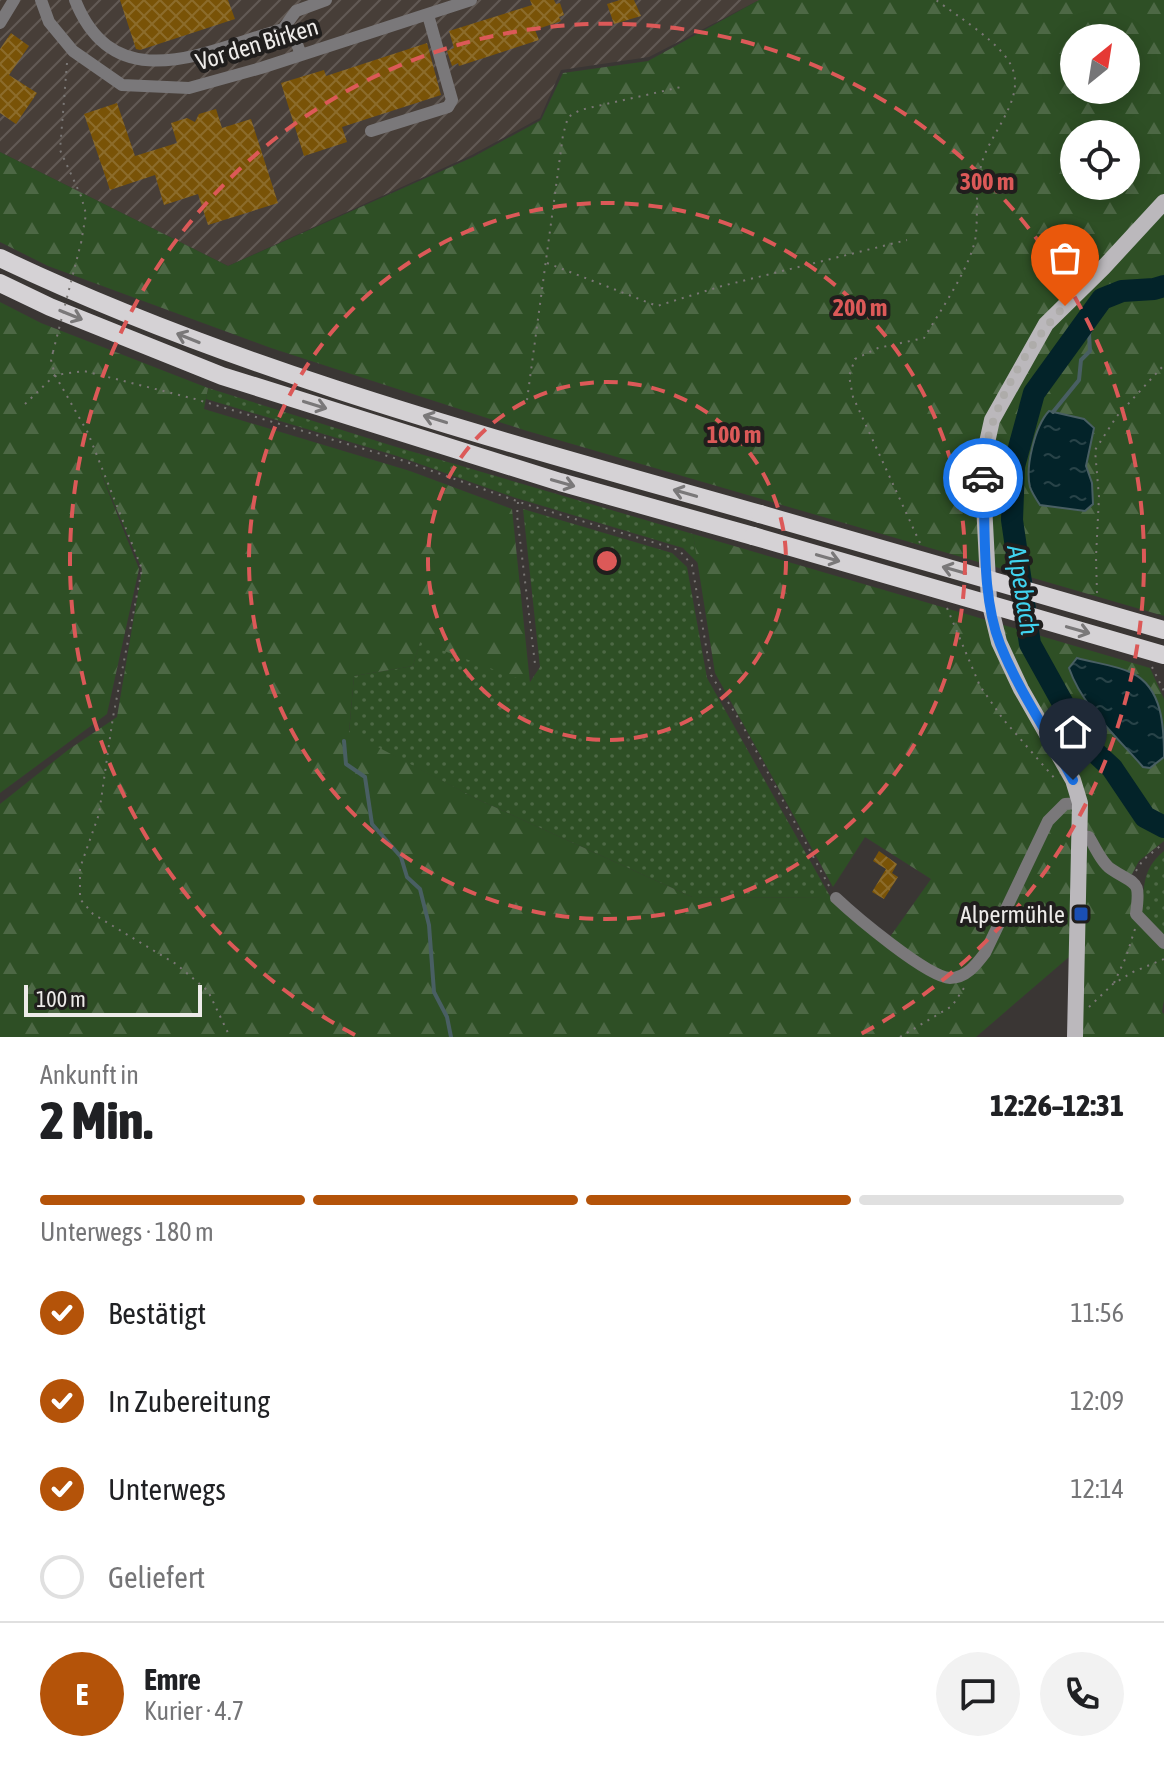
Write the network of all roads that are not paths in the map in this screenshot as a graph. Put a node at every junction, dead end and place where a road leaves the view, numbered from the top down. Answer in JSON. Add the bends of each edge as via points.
{"nodes":[{"id":1,"x":14,"y":0,"type":"edge"},
{"id":2,"x":41,"y":0,"type":"edge"},
{"id":3,"x":75,"y":0,"type":"edge"},
{"id":4,"x":326,"y":0,"type":"edge"},
{"id":5,"x":471,"y":0,"type":"edge"},
{"id":6,"x":3,"y":12,"type":"edge"},
{"id":7,"x":428,"y":15,"type":"junction"},
{"id":8,"x":283,"y":29,"type":"junction"},
{"id":9,"x":301,"y":55,"type":"junction"},
{"id":10,"x":371,"y":131,"type":"dead end"},
{"id":11,"x":1164,"y":202,"type":"edge"},
{"id":12,"x":0,"y":258,"type":"edge"},
{"id":13,"x":0,"y":283,"type":"edge"},
{"id":14,"x":1164,"y":630,"type":"edge"},
{"id":15,"x":1157,"y":660,"type":"edge"},
{"id":16,"x":1080,"y":803,"type":"junction"},
{"id":17,"x":1080,"y":836,"type":"junction"},
{"id":18,"x":836,"y":898,"type":"road end"},
{"id":19,"x":1164,"y":943,"type":"edge"},
{"id":20,"x":1075,"y":1037,"type":"edge"}],
"edges":[{"from":1,"to":6,"type":"street"},
{"from":2,"to":9,"type":"street","name":"Vor den Birken","via":[[49,22],[73,51],[122,85],[189,88]]},
{"from":3,"to":8,"type":"street","via":[[103,44],[153,62],[193,58]]},
{"from":4,"to":8,"type":"street","via":[[296,11]]},
{"from":5,"to":7,"type":"street","name":"Vor den Birken"},
{"from":7,"to":9,"type":"street","name":"Vor den Birken"},
{"from":7,"to":10,"type":"street","via":[[452,100],[448,107]]},
{"from":8,"to":9,"type":"street","via":[[293,33]]},
{"from":11,"to":16,"type":"main road","via":[[1046,324],[992,420],[982,465],[989,601],[999,642],[1073,780]]},
{"from":14,"to":12,"type":"highway","one_way":true,"bridge":true,"via":[[566,459],[247,361]]},
{"from":13,"to":15,"type":"highway","one_way":true,"bridge":true,"via":[[222,376]]},
{"from":16,"to":17,"type":"main road"},
{"from":16,"to":18,"type":"street","via":[[1065,804],[1048,821],[985,953],[970,972],[952,978],[937,975]]},
{"from":17,"to":19,"type":"street","via":[[1089,837],[1108,868],[1132,879],[1138,889],[1136,914]]},
{"from":17,"to":20,"type":"main road"}]}
